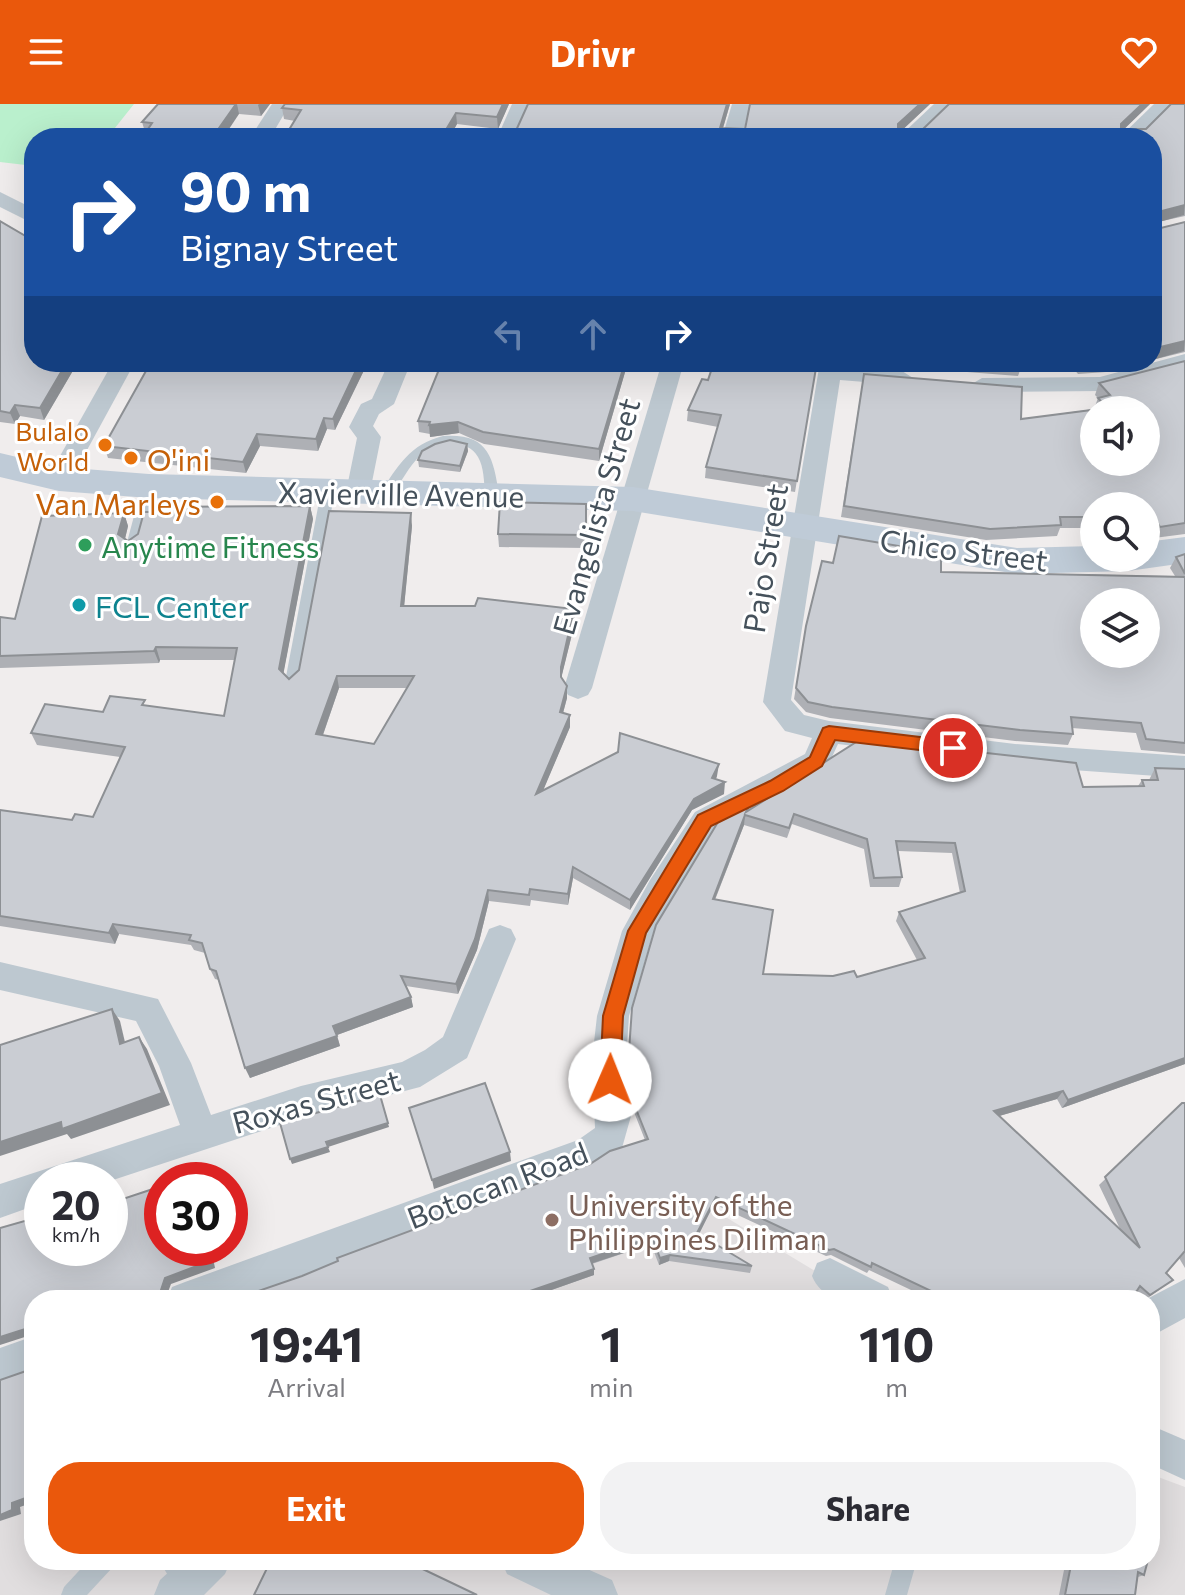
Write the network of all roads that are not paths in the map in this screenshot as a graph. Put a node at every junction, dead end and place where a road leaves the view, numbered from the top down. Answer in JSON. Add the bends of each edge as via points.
{"nodes":[{"id":1,"x":281,"y":104,"type":"edge"},
{"id":2,"x":521,"y":104,"type":"edge"},
{"id":3,"x":741,"y":104,"type":"edge"},
{"id":4,"x":945,"y":104,"type":"edge"},
{"id":5,"x":1165,"y":104,"type":"edge"},
{"id":6,"x":266,"y":128,"type":"edge"},
{"id":7,"x":511,"y":128,"type":"edge"},
{"id":8,"x":735,"y":128,"type":"edge"},
{"id":9,"x":919,"y":128,"type":"edge"},
{"id":10,"x":1140,"y":128,"type":"edge"},
{"id":11,"x":0,"y":198,"type":"edge"},
{"id":12,"x":24,"y":212,"type":"edge"},
{"id":13,"x":1185,"y":361,"type":"edge"},
{"id":14,"x":1162,"y":367,"type":"edge"},
{"id":15,"x":118,"y":372,"type":"edge"},
{"id":16,"x":396,"y":372,"type":"edge"},
{"id":17,"x":670,"y":372,"type":"edge"},
{"id":18,"x":829,"y":372,"type":"edge"},
{"id":19,"x":864,"y":372,"type":"edge"},
{"id":20,"x":1050,"y":372,"type":"edge"},
{"id":21,"x":1144,"y":372,"type":"edge"},
{"id":22,"x":918,"y":380,"type":"edge"},
{"id":23,"x":963,"y":384,"type":"edge"},
{"id":24,"x":1052,"y":387,"type":"junction"},
{"id":25,"x":0,"y":465,"type":"edge"},
{"id":26,"x":59,"y":479,"type":"junction"},
{"id":27,"x":149,"y":486,"type":"junction"},
{"id":28,"x":358,"y":492,"type":"junction"},
{"id":29,"x":492,"y":494,"type":"junction"},
{"id":30,"x":633,"y":499,"type":"junction"},
{"id":31,"x":802,"y":527,"type":"junction"},
{"id":32,"x":133,"y":546,"type":"edge"},
{"id":33,"x":1185,"y":550,"type":"edge"},
{"id":34,"x":1160,"y":553,"type":"edge"},
{"id":35,"x":1080,"y":559,"type":"edge"},
{"id":36,"x":292,"y":682,"type":"edge"},
{"id":37,"x":578,"y":688,"type":"dead end"},
{"id":38,"x":829,"y":732,"type":"junction"},
{"id":39,"x":1185,"y":767,"type":"edge"},
{"id":40,"x":500,"y":939,"type":"dead end"},
{"id":41,"x":0,"y":976,"type":"edge"},
{"id":42,"x":200,"y":1132,"type":"junction"},
{"id":43,"x":113,"y":1162,"type":"edge"},
{"id":44,"x":24,"y":1192,"type":"edge"},
{"id":45,"x":0,"y":1201,"type":"edge"},
{"id":46,"x":830,"y":1276,"type":"dead end"},
{"id":47,"x":212,"y":1290,"type":"edge"},
{"id":48,"x":856,"y":1290,"type":"edge"},
{"id":49,"x":1185,"y":1297,"type":"edge"},
{"id":50,"x":1160,"y":1312,"type":"edge"},
{"id":51,"x":24,"y":1359,"type":"edge"},
{"id":52,"x":0,"y":1367,"type":"edge"},
{"id":53,"x":1160,"y":1449,"type":"edge"},
{"id":54,"x":1185,"y":1460,"type":"edge"},
{"id":55,"x":95,"y":1570,"type":"edge"},
{"id":56,"x":543,"y":1570,"type":"edge"},
{"id":57,"x":903,"y":1570,"type":"edge"},
{"id":58,"x":72,"y":1595,"type":"edge"},
{"id":59,"x":597,"y":1595,"type":"edge"},
{"id":60,"x":896,"y":1595,"type":"edge"}],
"edges":[{"from":1,"to":6,"type":"street"},
{"from":2,"to":7,"type":"street"},
{"from":3,"to":8,"type":"street"},
{"from":4,"to":9,"type":"street"},
{"from":5,"to":10,"type":"street"},
{"from":11,"to":12,"type":"street"},
{"from":13,"to":14,"type":"street"},
{"from":15,"to":26,"type":"street"},
{"from":16,"to":28,"type":"street","via":[[382,404],[369,409],[361,427],[369,437]]},
{"from":17,"to":30,"type":"street","name":"Evangelista Street"},
{"from":18,"to":31,"type":"street","name":"Pajo Street"},
{"from":19,"to":22,"type":"street"},
{"from":20,"to":24,"type":"street"},
{"from":21,"to":24,"type":"street","via":[[1100,384]]},
{"from":23,"to":24,"type":"street"},
{"from":25,"to":26,"type":"main road","name":"Xavierville Avenue"},
{"from":26,"to":27,"type":"main road","name":"Xavierville Avenue"},
{"from":27,"to":28,"type":"main road","name":"Xavierville Avenue"},
{"from":27,"to":32,"type":"lane"},
{"from":28,"to":29,"type":"main road","name":"Xavierville Avenue"},
{"from":28,"to":29,"type":"lane","via":[[424,446],[449,440],[480,450]]},
{"from":28,"to":36,"type":"lane"},
{"from":29,"to":30,"type":"main road","name":"Xavierville Avenue"},
{"from":30,"to":31,"type":"main road","name":"Xavierville Avenue"},
{"from":30,"to":37,"type":"street","name":"Evangelista Street"},
{"from":31,"to":35,"type":"main road","name":"Chico Street","via":[[1017,561]]},
{"from":31,"to":38,"type":"street","name":"Pajo Street","via":[[777,702],[795,723]]},
{"from":33,"to":34,"type":"main road"},
{"from":38,"to":39,"type":"street","name":"Pajo Street","via":[[1015,755]]},
{"from":38,"to":47,"type":"street","name":"Botocan Road","via":[[816,762],[705,821],[638,931],[613,1016],[610,1137],[589,1153]]},
{"from":40,"to":42,"type":"street","name":"Roxas Street","via":[[455,1047],[437,1061],[408,1076]]},
{"from":41,"to":42,"type":"street","via":[[147,1009]]},
{"from":42,"to":43,"type":"street","name":"Roxas Street"},
{"from":44,"to":45,"type":"street"},
{"from":46,"to":48,"type":"street"},
{"from":49,"to":50,"type":"street"},
{"from":51,"to":52,"type":"street"},
{"from":53,"to":54,"type":"street"},
{"from":55,"to":58,"type":"lane"},
{"from":56,"to":59,"type":"street"},
{"from":57,"to":60,"type":"lane"}]}
